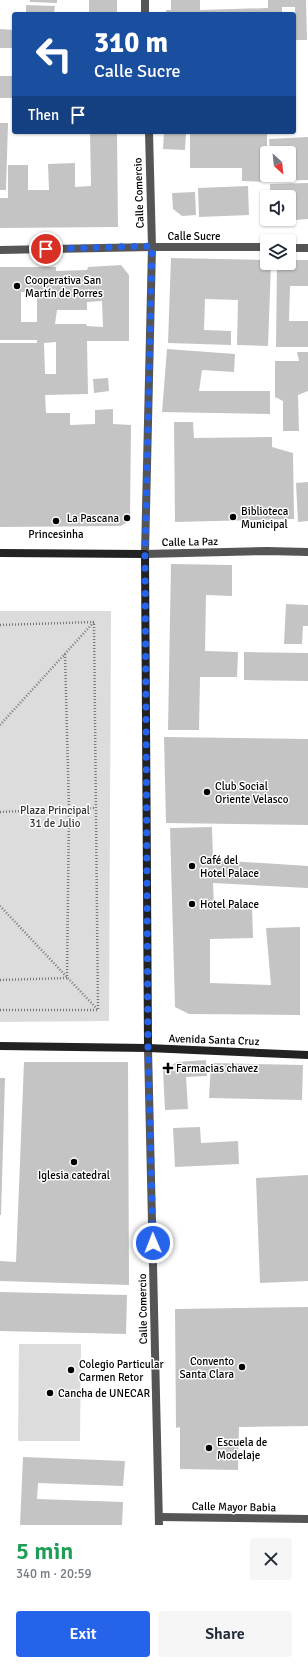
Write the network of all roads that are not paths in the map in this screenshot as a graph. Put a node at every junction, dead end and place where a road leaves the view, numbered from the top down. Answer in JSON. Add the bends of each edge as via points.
{"nodes":[{"id":1,"x":145,"y":0,"type":"edge"},
{"id":2,"x":145,"y":12,"type":"edge"},
{"id":3,"x":149,"y":134,"type":"edge"},
{"id":4,"x":152,"y":246,"type":"junction"},
{"id":5,"x":260,"y":247,"type":"edge"},
{"id":6,"x":296,"y":248,"type":"edge"},
{"id":7,"x":308,"y":248,"type":"edge"},
{"id":8,"x":0,"y":250,"type":"edge"},
{"id":9,"x":308,"y":552,"type":"edge"},
{"id":10,"x":0,"y":553,"type":"edge"},
{"id":11,"x":145,"y":554,"type":"junction"},
{"id":12,"x":0,"y":1046,"type":"edge"},
{"id":13,"x":148,"y":1048,"type":"junction"},
{"id":14,"x":308,"y":1055,"type":"edge"},
{"id":15,"x":308,"y":1519,"type":"edge"},
{"id":16,"x":159,"y":1521,"type":"edge"}],
"edges":[{"from":1,"to":2,"type":"street"},
{"from":3,"to":4,"type":"street","name":"Calle Comercio"},
{"from":4,"to":5,"type":"street","name":"Calle Sucre"},
{"from":4,"to":8,"type":"street","name":"Calle Sucre"},
{"from":4,"to":11,"type":"street","name":"Calle Comercio"},
{"from":6,"to":7,"type":"street"},
{"from":9,"to":11,"type":"street","name":"Calle La Paz"},
{"from":10,"to":11,"type":"main road","name":"Calle La Paz"},
{"from":11,"to":13,"type":"main road","name":"Calle Comercio"},
{"from":12,"to":13,"type":"main road","name":"Avenida Santa Cruz"},
{"from":13,"to":14,"type":"main road","name":"Avenida Santa Cruz"},
{"from":13,"to":16,"type":"street","name":"Calle Comercio"},
{"from":15,"to":16,"type":"street","name":"Calle Mayor Babia"}]}
